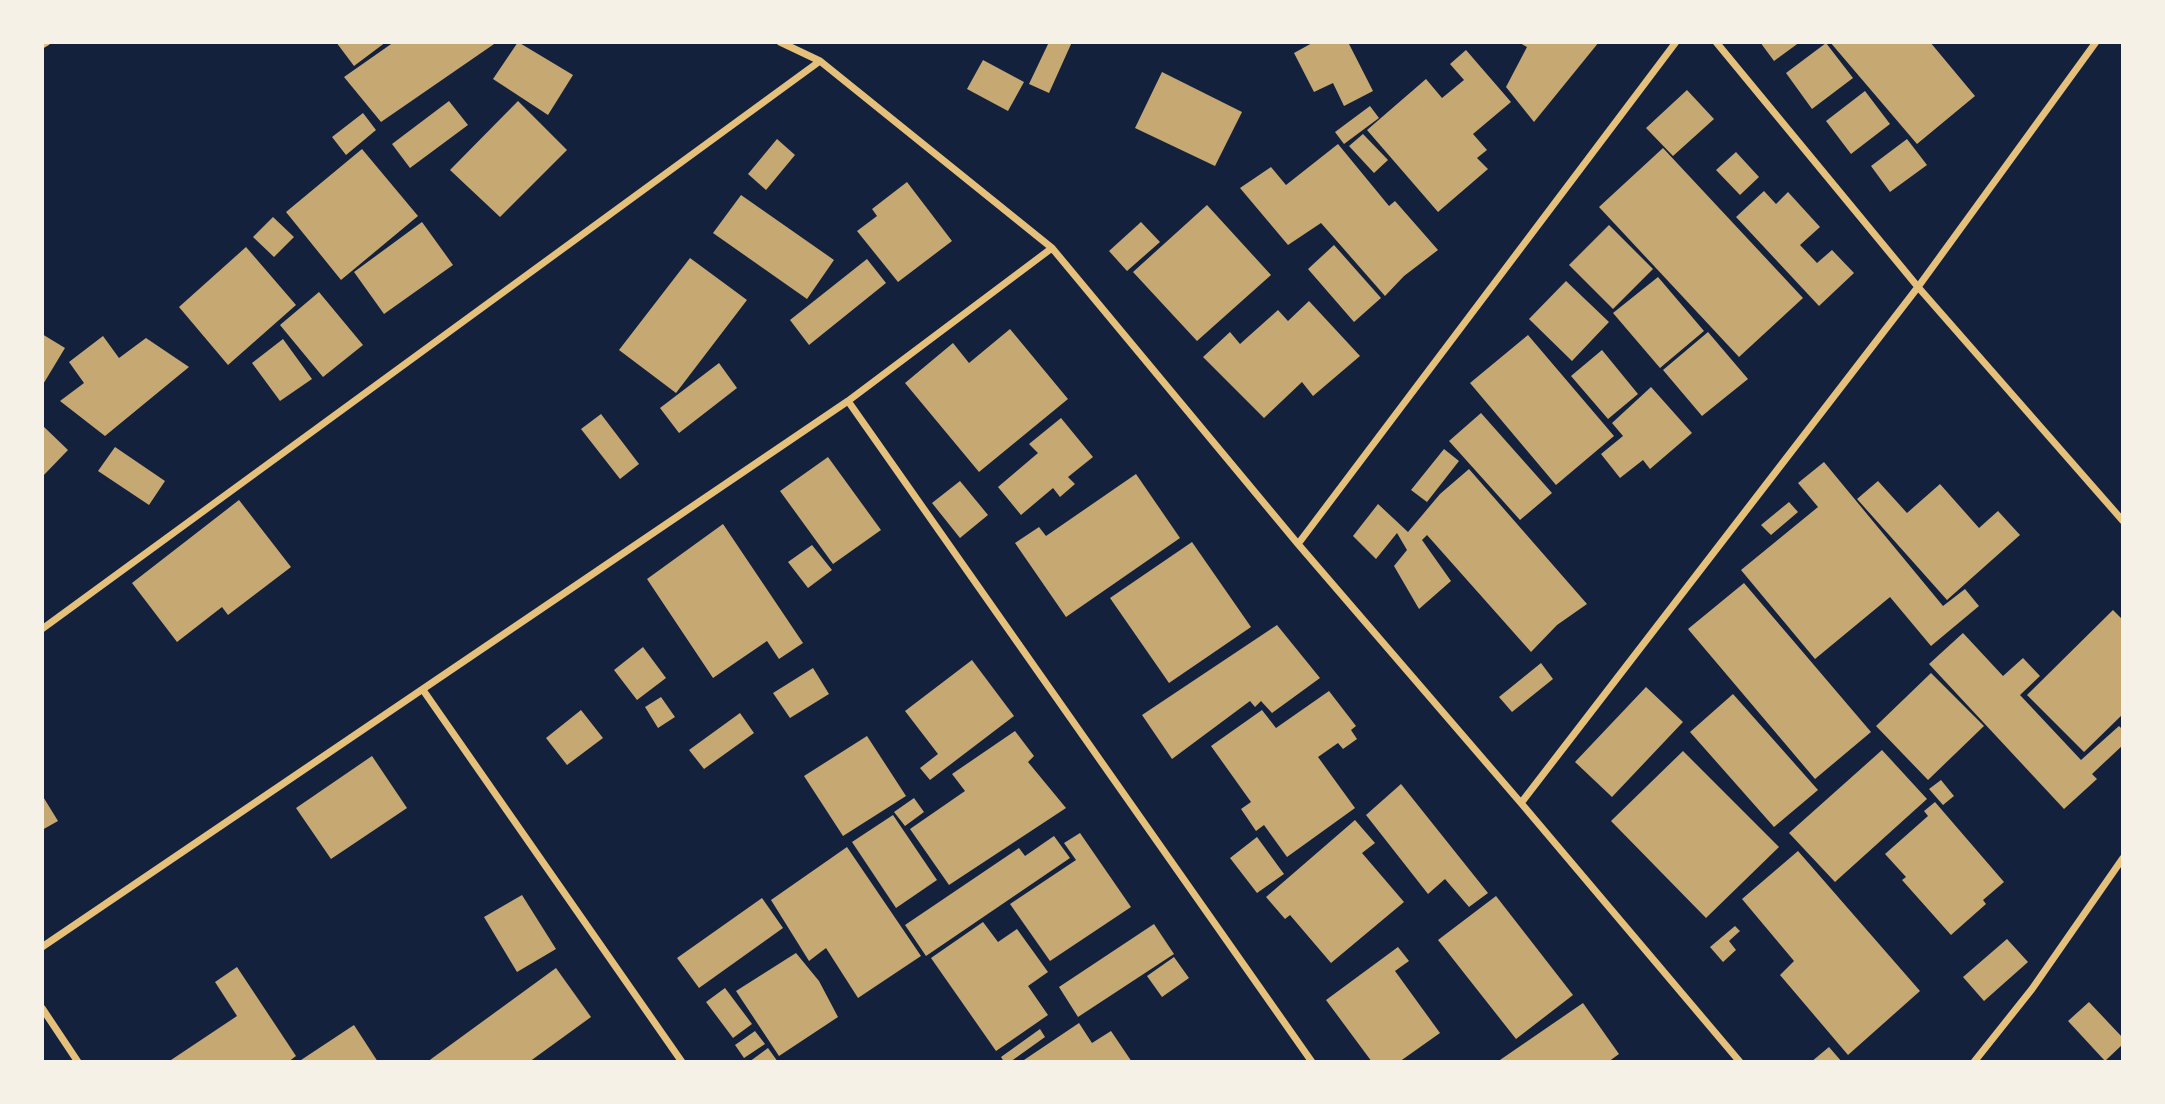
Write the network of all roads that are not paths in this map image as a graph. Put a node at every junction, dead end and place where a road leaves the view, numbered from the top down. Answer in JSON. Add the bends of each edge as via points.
{"nodes":[{"id":1,"x":47,"y":42,"type":"edge"},
{"id":2,"x":780,"y":42,"type":"edge"},
{"id":3,"x":1676,"y":42,"type":"edge"},
{"id":4,"x":1716,"y":42,"type":"edge"},
{"id":5,"x":2096,"y":42,"type":"edge"},
{"id":6,"x":42,"y":45,"type":"edge"},
{"id":7,"x":820,"y":61,"type":"junction"},
{"id":8,"x":1052,"y":248,"type":"junction"},
{"id":9,"x":1918,"y":287,"type":"junction"},
{"id":10,"x":848,"y":401,"type":"junction"},
{"id":11,"x":2123,"y":521,"type":"edge"},
{"id":12,"x":1298,"y":544,"type":"junction"},
{"id":13,"x":42,"y":629,"type":"edge"},
{"id":14,"x":423,"y":690,"type":"junction"},
{"id":15,"x":1521,"y":803,"type":"junction"},
{"id":16,"x":2123,"y":858,"type":"edge"},
{"id":17,"x":42,"y":947,"type":"edge"},
{"id":18,"x":42,"y":1009,"type":"edge"},
{"id":19,"x":78,"y":1062,"type":"edge"},
{"id":20,"x":682,"y":1062,"type":"edge"},
{"id":21,"x":1311,"y":1062,"type":"edge"},
{"id":22,"x":1740,"y":1062,"type":"edge"},
{"id":23,"x":1974,"y":1062,"type":"edge"}],
"edges":[{"from":1,"to":6,"type":"street"},
{"from":2,"to":7,"type":"street"},
{"from":3,"to":12,"type":"street"},
{"from":4,"to":9,"type":"street"},
{"from":5,"to":9,"type":"street"},
{"from":7,"to":8,"type":"street"},
{"from":7,"to":13,"type":"street"},
{"from":8,"to":10,"type":"street"},
{"from":8,"to":12,"type":"street"},
{"from":9,"to":11,"type":"street"},
{"from":9,"to":15,"type":"street"},
{"from":10,"to":14,"type":"street"},
{"from":10,"to":21,"type":"street"},
{"from":12,"to":15,"type":"street"},
{"from":14,"to":17,"type":"street"},
{"from":14,"to":20,"type":"street"},
{"from":15,"to":22,"type":"street"},
{"from":16,"to":23,"type":"street","via":[[2032,989]]},
{"from":18,"to":19,"type":"street"}]}
